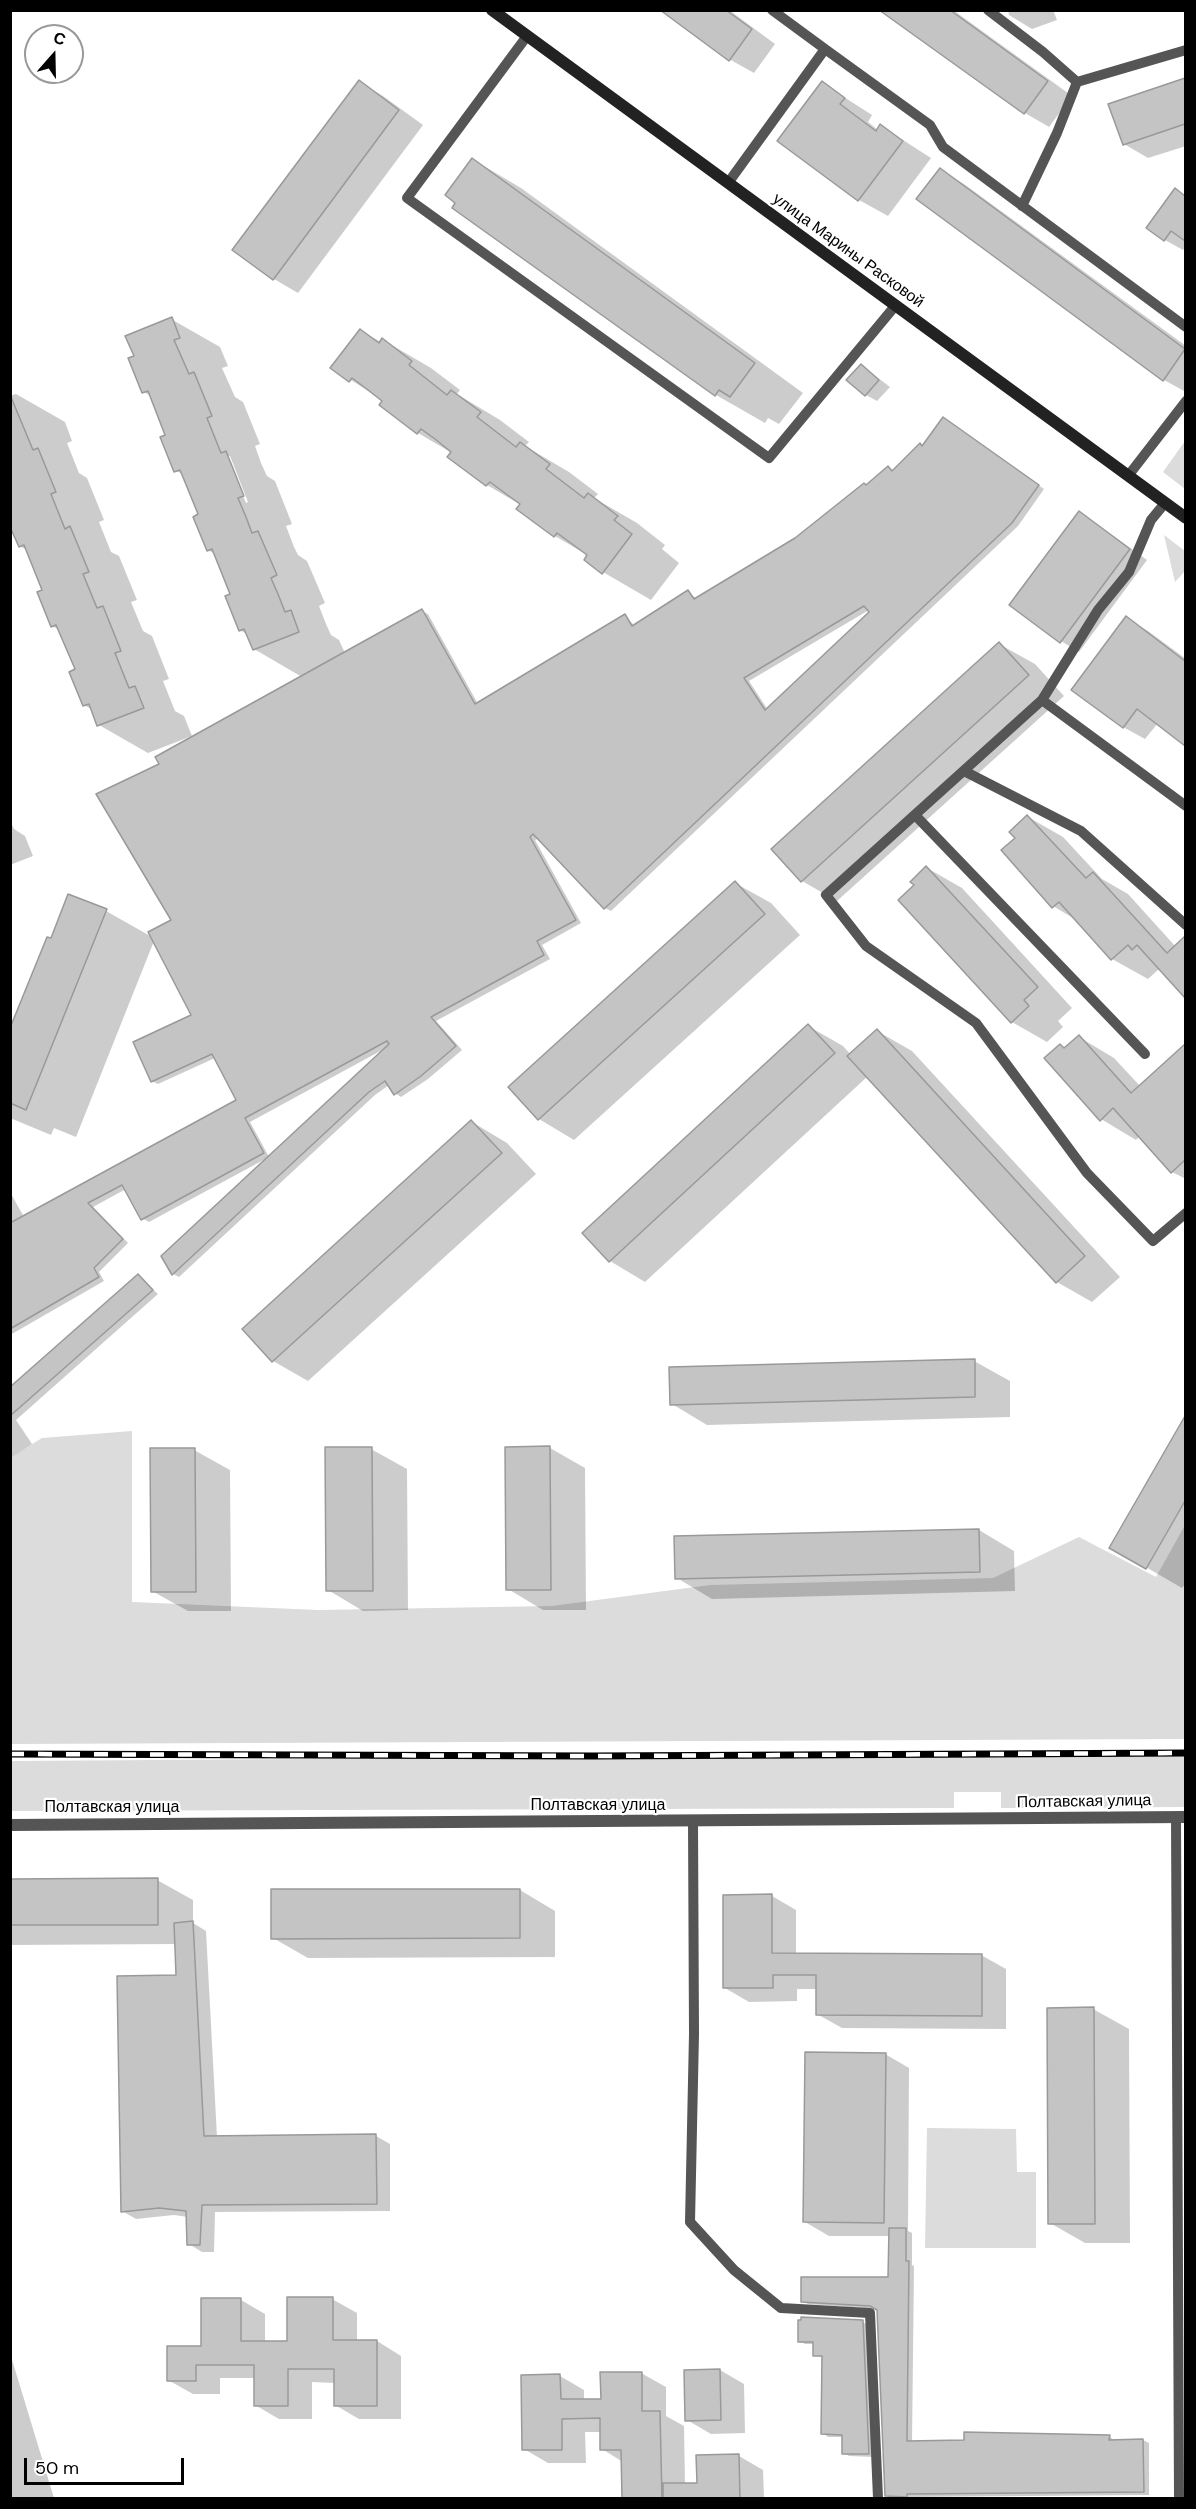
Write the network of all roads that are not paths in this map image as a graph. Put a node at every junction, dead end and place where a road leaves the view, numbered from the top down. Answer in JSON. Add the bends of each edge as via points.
{"nodes":[{"id":1,"x":492,"y":10,"type":"edge"},
{"id":2,"x":772,"y":10,"type":"edge"},
{"id":3,"x":988,"y":10,"type":"edge"},
{"id":4,"x":527,"y":36,"type":"junction"},
{"id":5,"x":825,"y":49,"type":"junction"},
{"id":6,"x":1185,"y":51,"type":"edge"},
{"id":7,"x":1077,"y":82,"type":"junction"},
{"id":8,"x":728,"y":183,"type":"junction"},
{"id":9,"x":1022,"y":206,"type":"junction"},
{"id":10,"x":895,"y":306,"type":"junction"},
{"id":11,"x":1185,"y":327,"type":"edge"},
{"id":12,"x":1185,"y":401,"type":"edge"},
{"id":13,"x":1128,"y":476,"type":"junction"},
{"id":14,"x":1165,"y":503,"type":"junction"},
{"id":15,"x":1185,"y":518,"type":"edge"},
{"id":16,"x":1042,"y":700,"type":"junction"},
{"id":17,"x":964,"y":771,"type":"junction"},
{"id":18,"x":1185,"y":806,"type":"edge"},
{"id":19,"x":915,"y":815,"type":"junction"},
{"id":20,"x":1185,"y":925,"type":"edge"},
{"id":21,"x":1145,"y":1054,"type":"dead end"},
{"id":22,"x":1185,"y":1213,"type":"edge"},
{"id":23,"x":1181,"y":1818,"type":"edge"},
{"id":24,"x":693,"y":1822,"type":"junction"},
{"id":25,"x":10,"y":1825,"type":"edge"},
{"id":26,"x":1181,"y":2493,"type":"edge"},
{"id":27,"x":878,"y":2499,"type":"edge"}],
"edges":[{"from":1,"to":4,"type":"main road","name":"улица Марины Расковой"},
{"from":2,"to":5,"type":"lane"},
{"from":3,"to":7,"type":"lane"},
{"from":4,"to":8,"type":"main road","name":"улица Марины Расковой"},
{"from":4,"to":10,"type":"lane","via":[[407,198],[769,458]]},
{"from":5,"to":8,"type":"lane"},
{"from":5,"to":9,"type":"lane","via":[[930,125],[943,147]]},
{"from":6,"to":7,"type":"lane"},
{"from":7,"to":9,"type":"lane","via":[[1058,133]]},
{"from":8,"to":10,"type":"main road","name":"улица Марины Расковой"},
{"from":9,"to":11,"type":"lane"},
{"from":10,"to":13,"type":"main road","name":"улица Марины Расковой"},
{"from":12,"to":13,"type":"lane"},
{"from":13,"to":14,"type":"main road","name":"улица Марины Расковой"},
{"from":14,"to":15,"type":"main road","name":"улица Марины Расковой"},
{"from":14,"to":16,"type":"lane","via":[[1151,520],[1129,572],[1098,610]]},
{"from":16,"to":17,"type":"lane"},
{"from":16,"to":18,"type":"lane"},
{"from":17,"to":19,"type":"lane"},
{"from":17,"to":20,"type":"lane","via":[[1081,831]]},
{"from":19,"to":21,"type":"lane"},
{"from":19,"to":22,"type":"lane","via":[[826,895],[866,946],[976,1023],[1087,1173],[1153,1241]]},
{"from":23,"to":24,"type":"street","name":"Полтавская улица"},
{"from":23,"to":26,"type":"lane"},
{"from":24,"to":25,"type":"street","name":"Полтавская улица"},
{"from":24,"to":27,"type":"lane","via":[[690,2222],[734,2270],[780,2308],[870,2313]]}]}
